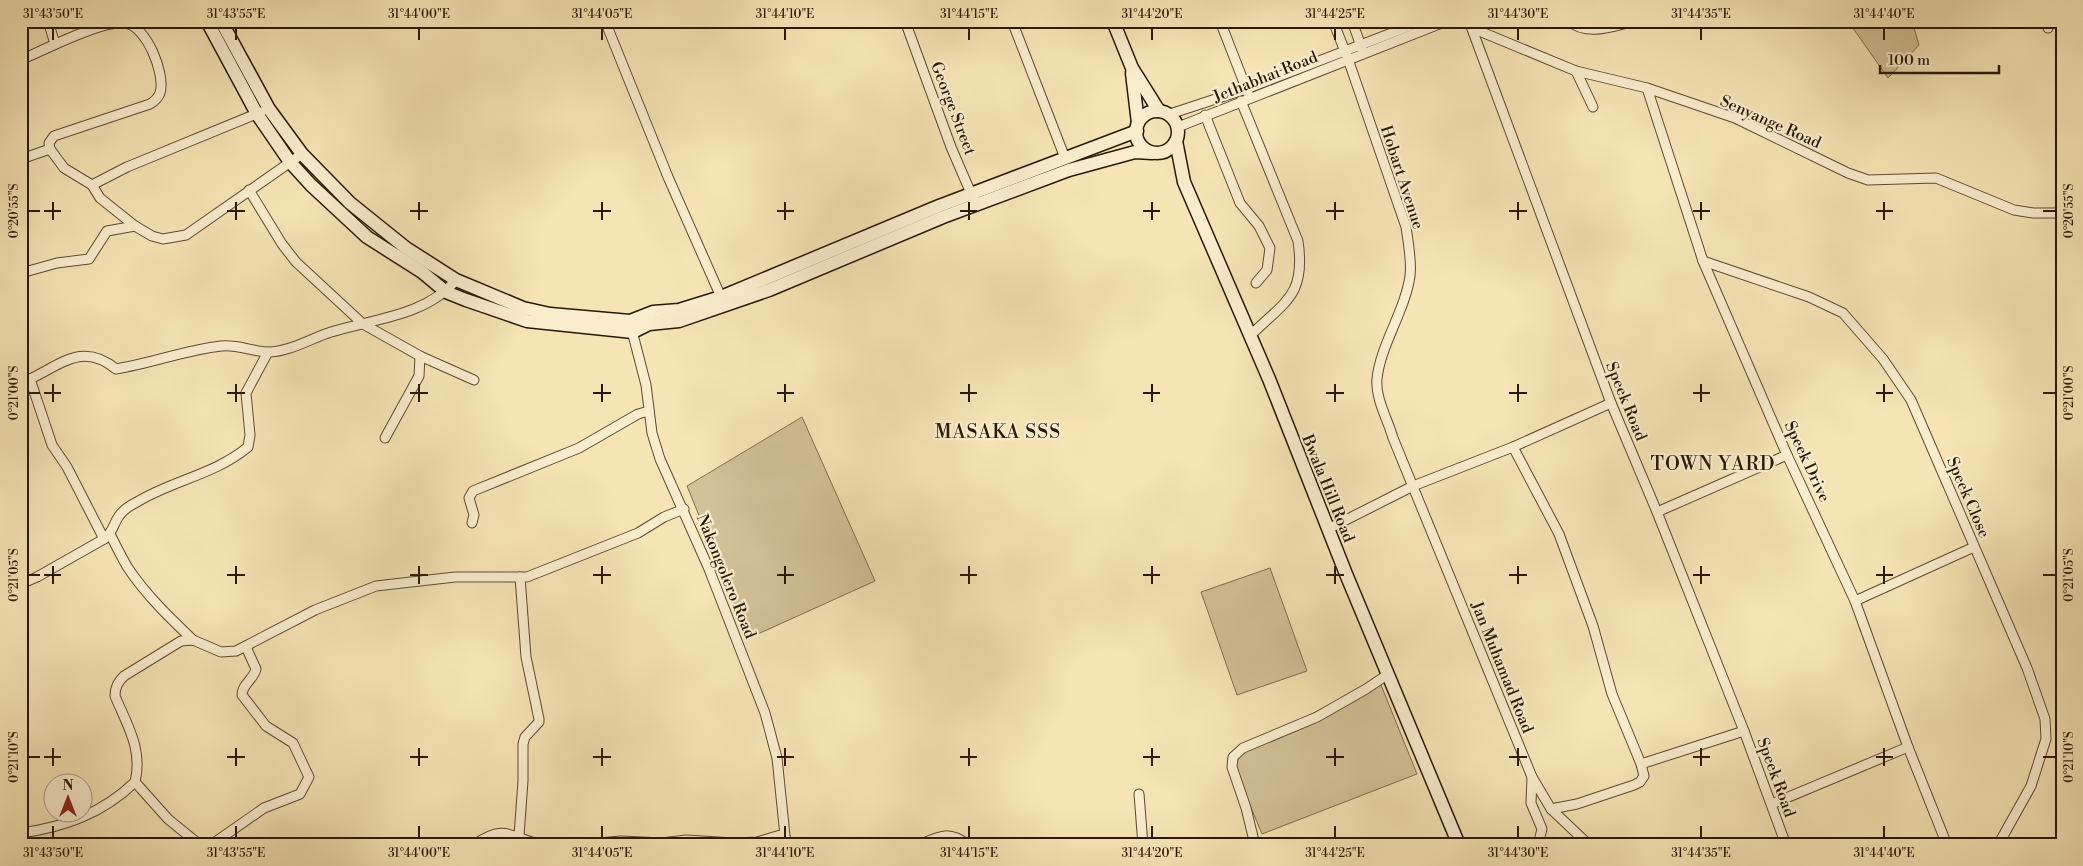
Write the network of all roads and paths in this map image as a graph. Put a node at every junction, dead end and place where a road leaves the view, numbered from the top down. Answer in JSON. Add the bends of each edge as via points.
{"nodes":[{"id":1,"x":48,"y":21,"type":"edge"},
{"id":2,"x":207,"y":21,"type":"edge"},
{"id":3,"x":221,"y":21,"type":"edge"},
{"id":4,"x":605,"y":21,"type":"edge"},
{"id":5,"x":905,"y":21,"type":"edge"},
{"id":6,"x":1012,"y":21,"type":"edge"},
{"id":7,"x":1114,"y":21,"type":"edge"},
{"id":8,"x":1220,"y":21,"type":"edge"},
{"id":9,"x":1333,"y":21,"type":"edge"},
{"id":10,"x":1352,"y":21,"type":"edge"},
{"id":11,"x":1423,"y":21,"type":"edge"},
{"id":12,"x":1447,"y":21,"type":"edge"},
{"id":13,"x":1569,"y":21,"type":"edge"},
{"id":14,"x":1635,"y":21,"type":"edge"},
{"id":15,"x":1470,"y":24,"type":"edge"},
{"id":16,"x":1400,"y":25,"type":"edge"},
{"id":17,"x":55,"y":44,"type":"junction"},
{"id":18,"x":1362,"y":49,"type":"junction"},
{"id":19,"x":1347,"y":55,"type":"junction"},
{"id":20,"x":21,"y":60,"type":"edge"},
{"id":21,"x":1132,"y":68,"type":"junction"},
{"id":22,"x":1576,"y":71,"type":"junction"},
{"id":23,"x":1647,"y":88,"type":"junction"},
{"id":24,"x":1248,"y":93,"type":"junction"},
{"id":25,"x":1241,"y":101,"type":"junction"},
{"id":26,"x":1593,"y":108,"type":"dead end"},
{"id":27,"x":263,"y":111,"type":"junction"},
{"id":28,"x":1164,"y":112,"type":"junction"},
{"id":29,"x":1205,"y":116,"type":"junction"},
{"id":30,"x":1138,"y":127,"type":"junction"},
{"id":31,"x":1178,"y":127,"type":"junction"},
{"id":32,"x":1176,"y":141,"type":"junction"},
{"id":33,"x":50,"y":149,"type":"junction"},
{"id":34,"x":1156,"y":153,"type":"junction"},
{"id":35,"x":302,"y":154,"type":"junction"},
{"id":36,"x":21,"y":158,"type":"edge"},
{"id":37,"x":1066,"y":158,"type":"junction"},
{"id":38,"x":290,"y":162,"type":"junction"},
{"id":39,"x":1184,"y":182,"type":"junction"},
{"id":40,"x":92,"y":185,"type":"junction"},
{"id":41,"x":249,"y":190,"type":"junction"},
{"id":42,"x":974,"y":200,"type":"junction"},
{"id":43,"x":2062,"y":213,"type":"edge"},
{"id":44,"x":135,"y":226,"type":"junction"},
{"id":45,"x":1703,"y":260,"type":"junction"},
{"id":46,"x":21,"y":273,"type":"edge"},
{"id":47,"x":456,"y":280,"type":"junction"},
{"id":48,"x":1256,"y":283,"type":"dead end"},
{"id":49,"x":446,"y":292,"type":"junction"},
{"id":50,"x":721,"y":297,"type":"junction"},
{"id":51,"x":363,"y":324,"type":"junction"},
{"id":52,"x":631,"y":326,"type":"junction"},
{"id":53,"x":1250,"y":336,"type":"junction"},
{"id":54,"x":268,"y":352,"type":"junction"},
{"id":55,"x":420,"y":356,"type":"junction"},
{"id":56,"x":474,"y":380,"type":"dead end"},
{"id":57,"x":26,"y":381,"type":"edge"},
{"id":58,"x":1611,"y":403,"type":"junction"},
{"id":59,"x":649,"y":411,"type":"junction"},
{"id":60,"x":385,"y":438,"type":"dead end"},
{"id":61,"x":1513,"y":447,"type":"junction"},
{"id":62,"x":1787,"y":455,"type":"junction"},
{"id":63,"x":1413,"y":486,"type":"junction"},
{"id":64,"x":684,"y":509,"type":"junction"},
{"id":65,"x":1657,"y":512,"type":"junction"},
{"id":66,"x":472,"y":524,"type":"dead end"},
{"id":67,"x":1328,"y":529,"type":"junction"},
{"id":68,"x":107,"y":536,"type":"junction"},
{"id":69,"x":1974,"y":547,"type":"junction"},
{"id":70,"x":520,"y":577,"type":"junction"},
{"id":71,"x":21,"y":584,"type":"edge"},
{"id":72,"x":1855,"y":601,"type":"junction"},
{"id":73,"x":193,"y":640,"type":"junction"},
{"id":74,"x":246,"y":647,"type":"junction"},
{"id":75,"x":1387,"y":674,"type":"junction"},
{"id":76,"x":1744,"y":731,"type":"junction"},
{"id":77,"x":1908,"y":747,"type":"junction"},
{"id":78,"x":1641,"y":764,"type":"junction"},
{"id":79,"x":1532,"y":777,"type":"junction"},
{"id":80,"x":136,"y":782,"type":"junction"},
{"id":81,"x":1139,"y":794,"type":"dead end"},
{"id":82,"x":1772,"y":804,"type":"junction"},
{"id":83,"x":1551,"y":809,"type":"junction"},
{"id":84,"x":21,"y":833,"type":"edge"},
{"id":85,"x":784,"y":834,"type":"junction"},
{"id":86,"x":519,"y":836,"type":"junction"},
{"id":87,"x":200,"y":845,"type":"edge"},
{"id":88,"x":211,"y":845,"type":"edge"},
{"id":89,"x":474,"y":845,"type":"edge"},
{"id":90,"x":544,"y":845,"type":"edge"},
{"id":91,"x":577,"y":845,"type":"edge"},
{"id":92,"x":786,"y":845,"type":"edge"},
{"id":93,"x":919,"y":845,"type":"edge"},
{"id":94,"x":968,"y":845,"type":"edge"},
{"id":95,"x":1041,"y":845,"type":"edge"},
{"id":96,"x":1054,"y":845,"type":"edge"},
{"id":97,"x":1143,"y":845,"type":"edge"},
{"id":98,"x":1255,"y":845,"type":"edge"},
{"id":99,"x":1459,"y":845,"type":"edge"},
{"id":100,"x":1538,"y":845,"type":"edge"},
{"id":101,"x":1589,"y":845,"type":"edge"},
{"id":102,"x":1786,"y":845,"type":"edge"},
{"id":103,"x":1947,"y":845,"type":"edge"},
{"id":104,"x":1998,"y":845,"type":"edge"}],
"edges":[{"from":1,"to":17,"type":"street"},
{"from":2,"to":27,"type":"street"},
{"from":3,"to":27,"type":"street"},
{"from":4,"to":50,"type":"street"},
{"from":5,"to":42,"type":"street","name":"George Street"},
{"from":6,"to":37,"type":"street"},
{"from":7,"to":21,"type":"street"},
{"from":8,"to":24,"type":"street"},
{"from":9,"to":19,"type":"street","name":"Hobart Avenue"},
{"from":10,"to":18,"type":"street"},
{"from":11,"to":16,"type":"street","name":"Jethabhai Road"},
{"from":12,"to":18,"type":"street","name":"Jethabhai Road"},
{"from":13,"to":14,"type":"street","via":[[1581,29],[1596,30]]},
{"from":15,"to":22,"type":"street","name":"Senyange Road"},
{"from":15,"to":58,"type":"street","name":"Speek Road"},
{"from":16,"to":18,"type":"street","name":"Jethabhai Road"},
{"from":17,"to":20,"type":"street"},
{"from":17,"to":33,"type":"street","via":[[108,25],[133,25],[142,32],[155,58],[161,87],[156,100],[150,104],[54,136],[50,140]]},
{"from":18,"to":19,"type":"street","name":"Jethabhai Road"},
{"from":19,"to":24,"type":"street","name":"Jethabhai Road"},
{"from":19,"to":63,"type":"street","name":"Hobart Avenue","via":[[1408,240],[1410,275],[1406,296],[1380,367],[1377,390]]},
{"from":21,"to":28,"type":"street"},
{"from":21,"to":30,"type":"street"},
{"from":22,"to":23,"type":"street","name":"Senyange Road"},
{"from":22,"to":26,"type":"street"},
{"from":23,"to":43,"type":"street","name":"Senyange Road","via":[[1735,118],[1868,180],[1936,178],[2014,210]]},
{"from":23,"to":45,"type":"street","name":"Speek Drive"},
{"from":24,"to":25,"type":"street","name":"Jethabhai Road"},
{"from":24,"to":28,"type":"street","name":"Jethabhai Road"},
{"from":25,"to":29,"type":"street","name":"Jethabhai Road"},
{"from":25,"to":53,"type":"street","via":[[1298,241],[1301,261],[1298,283],[1285,304]]},
{"from":27,"to":35,"type":"street"},
{"from":27,"to":38,"type":"street"},
{"from":27,"to":40,"type":"street","via":[[127,167]]},
{"from":28,"to":30,"type":"street","via":[[1147,113]]},
{"from":28,"to":31,"type":"street"},
{"from":29,"to":31,"type":"street","name":"Jethabhai Road"},
{"from":29,"to":48,"type":"street","via":[[1240,203],[1259,226],[1270,248],[1267,270]]},
{"from":30,"to":34,"type":"street","via":[[1140,144]]},
{"from":30,"to":37,"type":"street"},
{"from":31,"to":32,"type":"street"},
{"from":32,"to":34,"type":"street","via":[[1169,149]]},
{"from":32,"to":39,"type":"street","name":"Bwala Hill Road"},
{"from":33,"to":36,"type":"street"},
{"from":33,"to":40,"type":"street","via":[[72,175]]},
{"from":34,"to":39,"type":"street","via":[[1170,161]]},
{"from":34,"to":42,"type":"street","via":[[1135,152]]},
{"from":35,"to":38,"type":"street"},
{"from":35,"to":47,"type":"street","via":[[350,203],[406,248]]},
{"from":37,"to":42,"type":"street"},
{"from":38,"to":41,"type":"street"},
{"from":38,"to":49,"type":"street","via":[[367,237],[422,272]]},
{"from":39,"to":53,"type":"street","name":"Bwala Hill Road"},
{"from":40,"to":44,"type":"street","via":[[100,198]]},
{"from":41,"to":44,"type":"street","via":[[186,235],[163,239]]},
{"from":41,"to":51,"type":"street","via":[[296,262]]},
{"from":42,"to":50,"type":"street"},
{"from":42,"to":52,"type":"street","via":[[769,290],[679,321]]},
{"from":44,"to":46,"type":"street","via":[[107,231],[89,259],[57,263]]},
{"from":45,"to":62,"type":"street","name":"Speek Drive"},
{"from":45,"to":69,"type":"street","name":"Speek Close","via":[[1809,298],[1847,317],[1883,359],[1910,400]]},
{"from":47,"to":49,"type":"street"},
{"from":47,"to":52,"type":"street","via":[[523,308]]},
{"from":49,"to":51,"type":"street","via":[[395,317]]},
{"from":49,"to":52,"type":"street","via":[[527,321]]},
{"from":50,"to":52,"type":"street","via":[[679,310],[653,312]]},
{"from":51,"to":54,"type":"street"},
{"from":51,"to":55,"type":"street"},
{"from":52,"to":59,"type":"street","name":"Nakongolero Road"},
{"from":53,"to":67,"type":"street","name":"Bwala Hill Road"},
{"from":54,"to":57,"type":"street","via":[[233,345],[220,346],[116,369],[105,360],[79,356]]},
{"from":54,"to":68,"type":"street","via":[[246,393],[248,448],[201,475],[138,501],[120,515]]},
{"from":55,"to":56,"type":"street"},
{"from":55,"to":60,"type":"street","via":[[418,376]]},
{"from":57,"to":68,"type":"street","via":[[52,445]]},
{"from":58,"to":61,"type":"street"},
{"from":58,"to":65,"type":"street","name":"Speek Road"},
{"from":59,"to":64,"type":"street","name":"Nakongolero Road","via":[[660,459]]},
{"from":59,"to":66,"type":"street","via":[[578,448],[473,491],[469,498],[474,515]]},
{"from":61,"to":63,"type":"street"},
{"from":61,"to":78,"type":"street","via":[[1559,534],[1593,626],[1612,694]]},
{"from":62,"to":65,"type":"street"},
{"from":62,"to":72,"type":"street","name":"Speek Drive"},
{"from":63,"to":67,"type":"street"},
{"from":63,"to":79,"type":"street","name":"Jan Muhamad Road"},
{"from":64,"to":70,"type":"street","via":[[588,554]]},
{"from":64,"to":85,"type":"street","name":"Nakongolero Road","via":[[765,712],[777,758]]},
{"from":65,"to":76,"type":"street","name":"Speek Road"},
{"from":67,"to":75,"type":"street","name":"Bwala Hill Road"},
{"from":68,"to":71,"type":"street"},
{"from":68,"to":73,"type":"street","via":[[140,584]]},
{"from":69,"to":72,"type":"street"},
{"from":69,"to":104,"type":"street","name":"Speek Close","via":[[2035,688],[2047,734],[2031,786]]},
{"from":70,"to":74,"type":"street","via":[[455,577],[376,586],[315,610]]},
{"from":70,"to":86,"type":"street","via":[[526,657],[539,719],[523,744]]},
{"from":72,"to":77,"type":"street","name":"Speek Drive"},
{"from":73,"to":74,"type":"street","via":[[224,653]]},
{"from":73,"to":80,"type":"street","via":[[176,643],[124,676],[115,690],[135,741]]},
{"from":74,"to":88,"type":"street","via":[[256,669],[242,694],[266,726],[293,743],[309,777],[300,794],[264,808]]},
{"from":75,"to":98,"type":"street","via":[[1317,717],[1243,748],[1233,756],[1232,767]]},
{"from":75,"to":99,"type":"street","name":"Bwala Hill Road"},
{"from":76,"to":78,"type":"street"},
{"from":76,"to":82,"type":"street","name":"Speek Road"},
{"from":77,"to":82,"type":"street"},
{"from":77,"to":103,"type":"street","name":"Speek Drive"},
{"from":78,"to":83,"type":"street","via":[[1643,778],[1636,784],[1578,804]]},
{"from":79,"to":83,"type":"street","name":"Jan Muhamad Road"},
{"from":79,"to":100,"type":"street","via":[[1531,803],[1542,829]]},
{"from":80,"to":84,"type":"street","via":[[87,816],[60,826]]},
{"from":80,"to":87,"type":"street","via":[[168,819]]},
{"from":81,"to":97,"type":"street"},
{"from":82,"to":102,"type":"street","name":"Speek Road"},
{"from":83,"to":101,"type":"street","name":"Jan Muhamad Road"},
{"from":85,"to":91,"type":"street","via":[[757,842],[621,840]]},
{"from":85,"to":92,"type":"street","name":"Nakongolero Road"},
{"from":86,"to":89,"type":"street","via":[[501,832]]},
{"from":86,"to":90,"type":"street"},
{"from":93,"to":94,"type":"street","via":[[946,835]]},
{"from":95,"to":96,"type":"street"}]}
